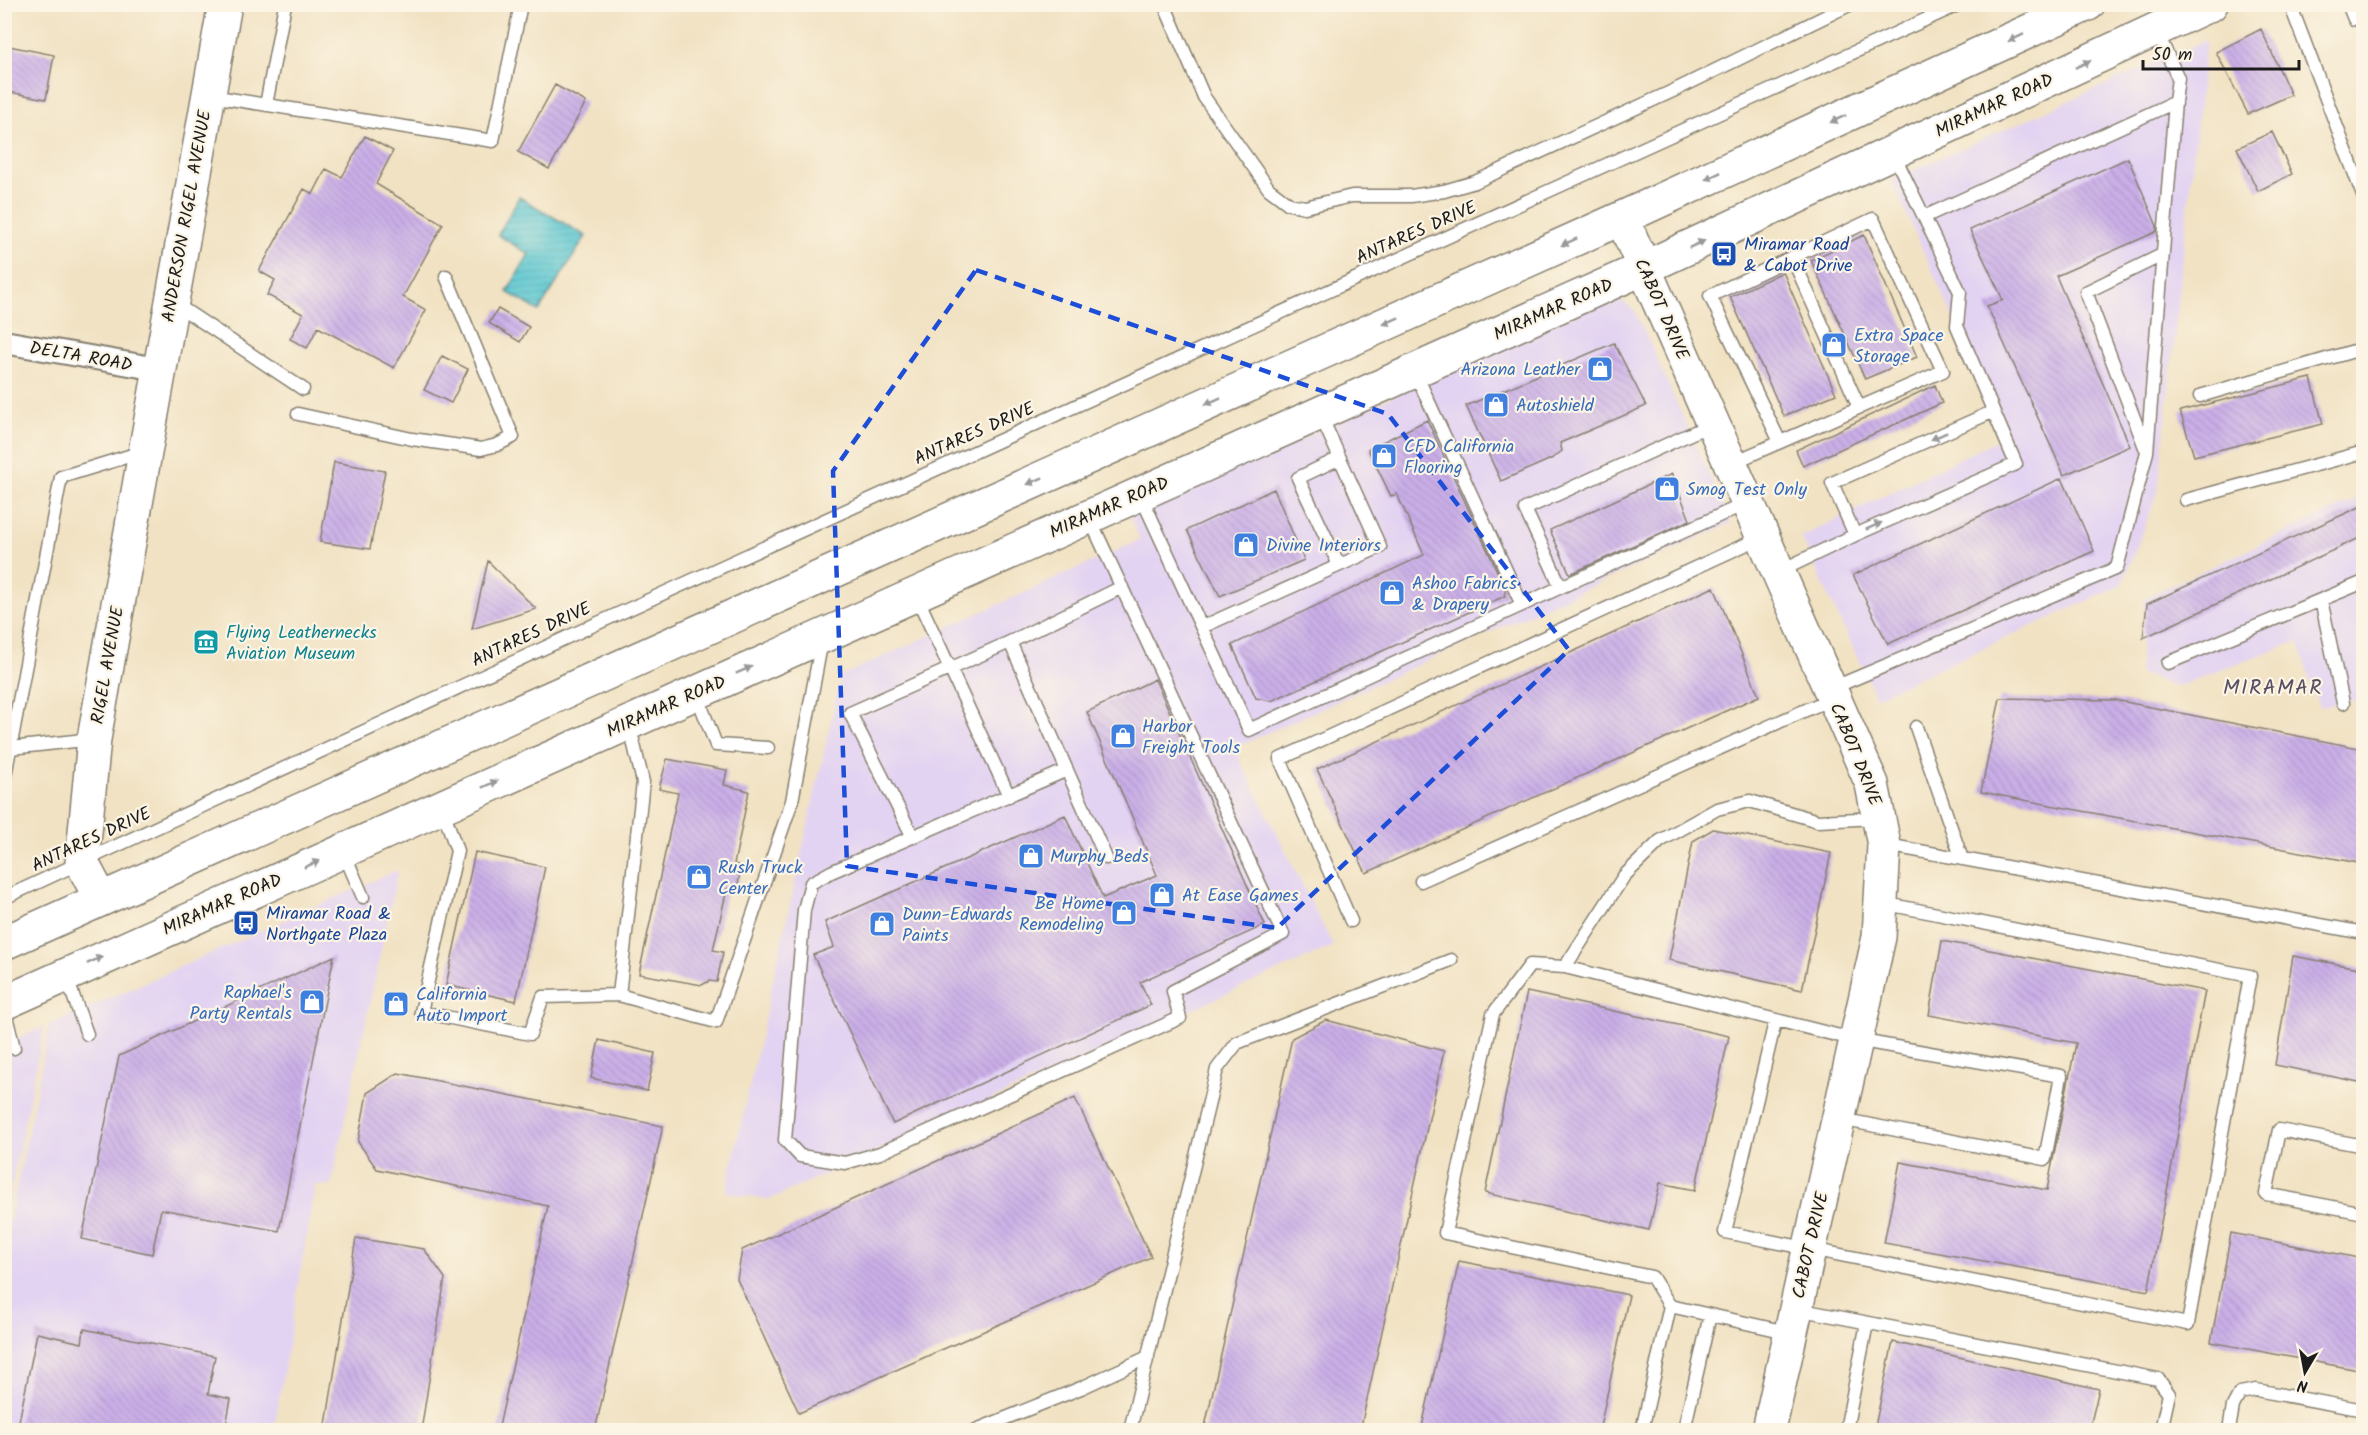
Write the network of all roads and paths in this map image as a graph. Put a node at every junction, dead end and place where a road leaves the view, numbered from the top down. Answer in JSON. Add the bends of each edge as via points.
{"nodes":[{"id":1,"x":225,"y":4,"type":"edge"},
{"id":2,"x":285,"y":4,"type":"edge"},
{"id":3,"x":521,"y":4,"type":"edge"},
{"id":4,"x":1164,"y":4,"type":"edge"},
{"id":5,"x":1851,"y":4,"type":"edge"},
{"id":6,"x":1960,"y":4,"type":"edge"},
{"id":7,"x":2088,"y":4,"type":"edge"},
{"id":8,"x":2211,"y":4,"type":"edge"},
{"id":9,"x":2290,"y":4,"type":"edge"},
{"id":10,"x":2348,"y":4,"type":"edge"},
{"id":11,"x":2364,"y":15,"type":"edge"},
{"id":12,"x":2156,"y":30,"type":"junction"},
{"id":13,"x":208,"y":95,"type":"junction"},
{"id":14,"x":2175,"y":102,"type":"junction"},
{"id":15,"x":266,"y":105,"type":"junction"},
{"id":16,"x":1893,"y":152,"type":"junction"},
{"id":17,"x":2364,"y":198,"type":"edge"},
{"id":18,"x":1924,"y":217,"type":"junction"},
{"id":19,"x":1622,"y":218,"type":"junction"},
{"id":20,"x":2162,"y":255,"type":"junction"},
{"id":21,"x":1792,"y":257,"type":"junction"},
{"id":22,"x":1644,"y":268,"type":"junction"},
{"id":23,"x":446,"y":276,"type":"dead end"},
{"id":24,"x":170,"y":301,"type":"junction"},
{"id":25,"x":4,"y":342,"type":"edge"},
{"id":26,"x":2361,"y":349,"type":"edge"},
{"id":27,"x":2364,"y":368,"type":"edge"},
{"id":28,"x":158,"y":369,"type":"junction"},
{"id":29,"x":1414,"y":371,"type":"junction"},
{"id":30,"x":303,"y":389,"type":"dead end"},
{"id":31,"x":2200,"y":396,"type":"dead end"},
{"id":32,"x":1860,"y":408,"type":"junction"},
{"id":33,"x":1992,"y":412,"type":"junction"},
{"id":34,"x":1320,"y":413,"type":"junction"},
{"id":35,"x":298,"y":414,"type":"dead end"},
{"id":36,"x":1713,"y":423,"type":"junction"},
{"id":37,"x":146,"y":440,"type":"junction"},
{"id":38,"x":1780,"y":442,"type":"junction"},
{"id":39,"x":2147,"y":452,"type":"junction"},
{"id":40,"x":2364,"y":452,"type":"edge"},
{"id":41,"x":1340,"y":458,"type":"junction"},
{"id":42,"x":1730,"y":464,"type":"junction"},
{"id":43,"x":1140,"y":494,"type":"junction"},
{"id":44,"x":2186,"y":500,"type":"dead end"},
{"id":45,"x":1748,"y":502,"type":"junction"},
{"id":46,"x":1089,"y":516,"type":"junction"},
{"id":47,"x":1855,"y":535,"type":"junction"},
{"id":48,"x":1763,"y":537,"type":"junction"},
{"id":49,"x":1339,"y":566,"type":"junction"},
{"id":50,"x":1778,"y":572,"type":"junction"},
{"id":51,"x":2364,"y":582,"type":"edge"},
{"id":52,"x":1122,"y":587,"type":"junction"},
{"id":53,"x":1561,"y":587,"type":"junction"},
{"id":54,"x":915,"y":594,"type":"junction"},
{"id":55,"x":2321,"y":600,"type":"junction"},
{"id":56,"x":1522,"y":605,"type":"junction"},
{"id":57,"x":1202,"y":627,"type":"junction"},
{"id":58,"x":822,"y":635,"type":"junction"},
{"id":59,"x":1010,"y":642,"type":"junction"},
{"id":60,"x":2168,"y":663,"type":"dead end"},
{"id":61,"x":950,"y":668,"type":"junction"},
{"id":62,"x":696,"y":692,"type":"junction"},
{"id":63,"x":1832,"y":693,"type":"junction"},
{"id":64,"x":2343,"y":703,"type":"dead end"},
{"id":65,"x":628,"y":722,"type":"junction"},
{"id":66,"x":1916,"y":727,"type":"dead end"},
{"id":67,"x":94,"y":739,"type":"junction"},
{"id":68,"x":11,"y":748,"type":"junction"},
{"id":69,"x":768,"y":748,"type":"dead end"},
{"id":70,"x":1067,"y":770,"type":"junction"},
{"id":71,"x":4,"y":782,"type":"edge"},
{"id":72,"x":1010,"y":796,"type":"junction"},
{"id":73,"x":442,"y":806,"type":"junction"},
{"id":74,"x":1882,"y":831,"type":"junction"},
{"id":75,"x":913,"y":837,"type":"junction"},
{"id":76,"x":342,"y":850,"type":"junction"},
{"id":77,"x":1106,"y":858,"type":"dead end"},
{"id":78,"x":1962,"y":859,"type":"junction"},
{"id":79,"x":82,"y":863,"type":"junction"},
{"id":80,"x":1421,"y":881,"type":"dead end"},
{"id":81,"x":363,"y":897,"type":"dead end"},
{"id":82,"x":4,"y":898,"type":"edge"},
{"id":83,"x":100,"y":899,"type":"junction"},
{"id":84,"x":1881,"y":903,"type":"junction"},
{"id":85,"x":1351,"y":921,"type":"dead end"},
{"id":86,"x":2364,"y":933,"type":"edge"},
{"id":87,"x":4,"y":943,"type":"edge"},
{"id":88,"x":1451,"y":960,"type":"dead end"},
{"id":89,"x":1565,"y":967,"type":"junction"},
{"id":90,"x":65,"y":975,"type":"junction"},
{"id":91,"x":619,"y":995,"type":"junction"},
{"id":92,"x":4,"y":1003,"type":"edge"},
{"id":93,"x":4,"y":1008,"type":"edge"},
{"id":94,"x":1775,"y":1022,"type":"junction"},
{"id":95,"x":87,"y":1034,"type":"dead end"},
{"id":96,"x":1856,"y":1040,"type":"junction"},
{"id":97,"x":14,"y":1048,"type":"dead end"},
{"id":98,"x":1838,"y":1119,"type":"junction"},
{"id":99,"x":2364,"y":1146,"type":"edge"},
{"id":100,"x":2364,"y":1213,"type":"edge"},
{"id":101,"x":1809,"y":1250,"type":"junction"},
{"id":102,"x":1670,"y":1306,"type":"junction"},
{"id":103,"x":1710,"y":1315,"type":"junction"},
{"id":104,"x":1793,"y":1321,"type":"junction"},
{"id":105,"x":1867,"y":1323,"type":"junction"},
{"id":106,"x":1148,"y":1357,"type":"junction"},
{"id":107,"x":2364,"y":1410,"type":"edge"},
{"id":108,"x":976,"y":1431,"type":"edge"},
{"id":109,"x":1131,"y":1431,"type":"edge"},
{"id":110,"x":1642,"y":1431,"type":"edge"},
{"id":111,"x":1684,"y":1431,"type":"edge"},
{"id":112,"x":1769,"y":1431,"type":"edge"},
{"id":113,"x":1846,"y":1431,"type":"edge"},
{"id":114,"x":2161,"y":1431,"type":"edge"},
{"id":115,"x":2229,"y":1431,"type":"edge"}],
"edges":[{"from":1,"to":13,"type":"main road","name":"ANDERSON RIGEL AVENUE"},
{"from":2,"to":15,"type":"lane"},
{"from":3,"to":15,"type":"lane","via":[[493,141]]},
{"from":4,"to":5,"type":"lane","via":[[1204,97],[1269,189],[1288,204],[1305,207],[1352,196],[1411,196],[1475,182]]},
{"from":6,"to":79,"type":"lane","name":"ANTARES DRIVE","via":[[585,629]]},
{"from":7,"to":19,"type":"main road","one_way":true},
{"from":8,"to":12,"type":"main road","name":"MIRAMAR ROAD"},
{"from":9,"to":17,"type":"lane"},
{"from":10,"to":11,"type":"lane","via":[[2354,19]]},
{"from":12,"to":14,"type":"lane","via":[[2178,78]]},
{"from":16,"to":12,"type":"main road","name":"MIRAMAR ROAD","one_way":true},
{"from":13,"to":15,"type":"lane"},
{"from":13,"to":24,"type":"main road","name":"ANDERSON RIGEL AVENUE"},
{"from":14,"to":18,"type":"lane"},
{"from":14,"to":20,"type":"lane"},
{"from":16,"to":18,"type":"lane"},
{"from":22,"to":16,"type":"main road","name":"MIRAMAR ROAD","one_way":true},
{"from":18,"to":33,"type":"lane","via":[[1960,292],[1958,326]]},
{"from":19,"to":22,"type":"main road","name":"CABOT DRIVE"},
{"from":19,"to":83,"type":"main road","one_way":true},
{"from":20,"to":39,"type":"lane"},
{"from":20,"to":39,"type":"lane","via":[[2086,292]]},
{"from":21,"to":32,"type":"lane"},
{"from":21,"to":32,"type":"lane","via":[[1873,219],[1943,371]]},
{"from":21,"to":38,"type":"lane","via":[[1710,296]]},
{"from":22,"to":29,"type":"main road","name":"MIRAMAR ROAD"},
{"from":22,"to":36,"type":"main road","name":"CABOT DRIVE"},
{"from":23,"to":35,"type":"lane","via":[[513,437],[481,449],[412,439]]},
{"from":24,"to":28,"type":"main road","name":"ANDERSON RIGEL AVENUE"},
{"from":24,"to":30,"type":"lane"},
{"from":25,"to":28,"type":"street","name":"DELTA ROAD"},
{"from":26,"to":27,"type":"lane"},
{"from":26,"to":31,"type":"lane"},
{"from":28,"to":37,"type":"main road","name":"ANDERSON RIGEL AVENUE"},
{"from":29,"to":34,"type":"main road","name":"MIRAMAR ROAD"},
{"from":29,"to":56,"type":"lane"},
{"from":32,"to":38,"type":"lane"},
{"from":33,"to":47,"type":"lane","one_way":true,"via":[[1832,483]]},
{"from":47,"to":33,"type":"lane","one_way":true,"via":[[2016,464]]},
{"from":34,"to":41,"type":"lane"},
{"from":34,"to":43,"type":"main road","name":"MIRAMAR ROAD"},
{"from":36,"to":42,"type":"main road","name":"CABOT DRIVE"},
{"from":36,"to":53,"type":"lane","via":[[1525,509]]},
{"from":37,"to":67,"type":"main road","name":"RIGEL AVENUE"},
{"from":37,"to":68,"type":"lane","via":[[62,477]]},
{"from":38,"to":42,"type":"lane"},
{"from":39,"to":63,"type":"lane","via":[[2117,568]]},
{"from":40,"to":44,"type":"lane"},
{"from":41,"to":49,"type":"lane","via":[[1380,547]]},
{"from":41,"to":49,"type":"lane","via":[[1298,478]]},
{"from":42,"to":45,"type":"main road","name":"CABOT DRIVE"},
{"from":43,"to":46,"type":"main road","name":"MIRAMAR ROAD"},
{"from":43,"to":57,"type":"lane"},
{"from":45,"to":48,"type":"main road","name":"CABOT DRIVE"},
{"from":45,"to":53,"type":"lane"},
{"from":46,"to":52,"type":"lane"},
{"from":46,"to":54,"type":"main road","name":"MIRAMAR ROAD"},
{"from":47,"to":50,"type":"lane"},
{"from":48,"to":50,"type":"main road","name":"CABOT DRIVE"},
{"from":48,"to":85,"type":"lane","via":[[1280,759]]},
{"from":49,"to":57,"type":"lane"},
{"from":50,"to":63,"type":"main road","name":"CABOT DRIVE"},
{"from":51,"to":55,"type":"lane"},
{"from":52,"to":59,"type":"lane"},
{"from":52,"to":75,"type":"lane","via":[[1283,934],[1173,992],[1180,1018],[880,1154],[845,1163],[800,1156],[785,1140],[804,909],[811,883]]},
{"from":53,"to":56,"type":"lane"},
{"from":54,"to":58,"type":"main road","name":"MIRAMAR ROAD"},
{"from":54,"to":61,"type":"lane"},
{"from":55,"to":60,"type":"lane"},
{"from":55,"to":64,"type":"lane"},
{"from":56,"to":57,"type":"lane","via":[[1249,730]]},
{"from":62,"to":58,"type":"main road","name":"MIRAMAR ROAD","one_way":true},
{"from":58,"to":91,"type":"lane","via":[[792,801],[716,1022]]},
{"from":59,"to":61,"type":"lane"},
{"from":59,"to":70,"type":"lane"},
{"from":61,"to":72,"type":"lane"},
{"from":61,"to":75,"type":"lane","via":[[850,713]]},
{"from":62,"to":65,"type":"main road","name":"MIRAMAR ROAD"},
{"from":62,"to":69,"type":"lane","via":[[716,745]]},
{"from":63,"to":74,"type":"main road","name":"CABOT DRIVE","via":[[1872,784]]},
{"from":63,"to":80,"type":"lane"},
{"from":73,"to":65,"type":"main road","name":"MIRAMAR ROAD","one_way":true},
{"from":65,"to":91,"type":"lane","via":[[642,782]]},
{"from":66,"to":78,"type":"lane"},
{"from":67,"to":68,"type":"lane"},
{"from":67,"to":79,"type":"main road","name":"RIGEL AVENUE"},
{"from":68,"to":71,"type":"lane"},
{"from":70,"to":72,"type":"lane"},
{"from":70,"to":77,"type":"lane"},
{"from":72,"to":75,"type":"lane"},
{"from":73,"to":76,"type":"main road","name":"MIRAMAR ROAD"},
{"from":73,"to":91,"type":"lane","via":[[456,852],[421,1012],[530,1034],[543,997]]},
{"from":74,"to":78,"type":"lane"},
{"from":74,"to":84,"type":"main road","name":"CABOT DRIVE"},
{"from":74,"to":89,"type":"lane","via":[[1818,820],[1750,801],[1717,809],[1660,841],[1624,876]]},
{"from":76,"to":81,"type":"lane"},
{"from":90,"to":76,"type":"main road","name":"MIRAMAR ROAD","one_way":true},
{"from":78,"to":86,"type":"lane"},
{"from":79,"to":82,"type":"lane","name":"ANTARES DRIVE"},
{"from":79,"to":83,"type":"main road"},
{"from":83,"to":87,"type":"main road"},
{"from":84,"to":96,"type":"main road","name":"CABOT DRIVE","via":[[1879,937]]},
{"from":84,"to":101,"type":"lane","via":[[2250,976],[2188,1324]]},
{"from":88,"to":106,"type":"lane","via":[[1237,1043],[1217,1069]]},
{"from":89,"to":94,"type":"lane"},
{"from":89,"to":102,"type":"lane","via":[[1530,965],[1493,1014],[1445,1233],[1652,1277]]},
{"from":90,"to":92,"type":"main road","name":"MIRAMAR ROAD"},
{"from":90,"to":95,"type":"lane"},
{"from":93,"to":97,"type":"lane"},
{"from":94,"to":96,"type":"lane"},
{"from":94,"to":101,"type":"lane","via":[[1725,1232]]},
{"from":96,"to":98,"type":"main road","name":"CABOT DRIVE"},
{"from":96,"to":98,"type":"lane","via":[[2061,1076],[2045,1159]]},
{"from":98,"to":101,"type":"main road","name":"CABOT DRIVE"},
{"from":99,"to":100,"type":"lane","via":[[2279,1130],[2266,1194]]},
{"from":101,"to":104,"type":"main road","name":"CABOT DRIVE"},
{"from":102,"to":103,"type":"lane"},
{"from":102,"to":110,"type":"lane"},
{"from":103,"to":104,"type":"lane"},
{"from":103,"to":111,"type":"lane"},
{"from":104,"to":105,"type":"lane"},
{"from":104,"to":112,"type":"main road","name":"CABOT DRIVE"},
{"from":105,"to":113,"type":"lane"},
{"from":105,"to":114,"type":"lane","via":[[2158,1379],[2169,1394]]},
{"from":106,"to":108,"type":"lane"},
{"from":106,"to":109,"type":"lane"},
{"from":107,"to":115,"type":"lane","via":[[2256,1390],[2240,1393],[2233,1406]]}]}
